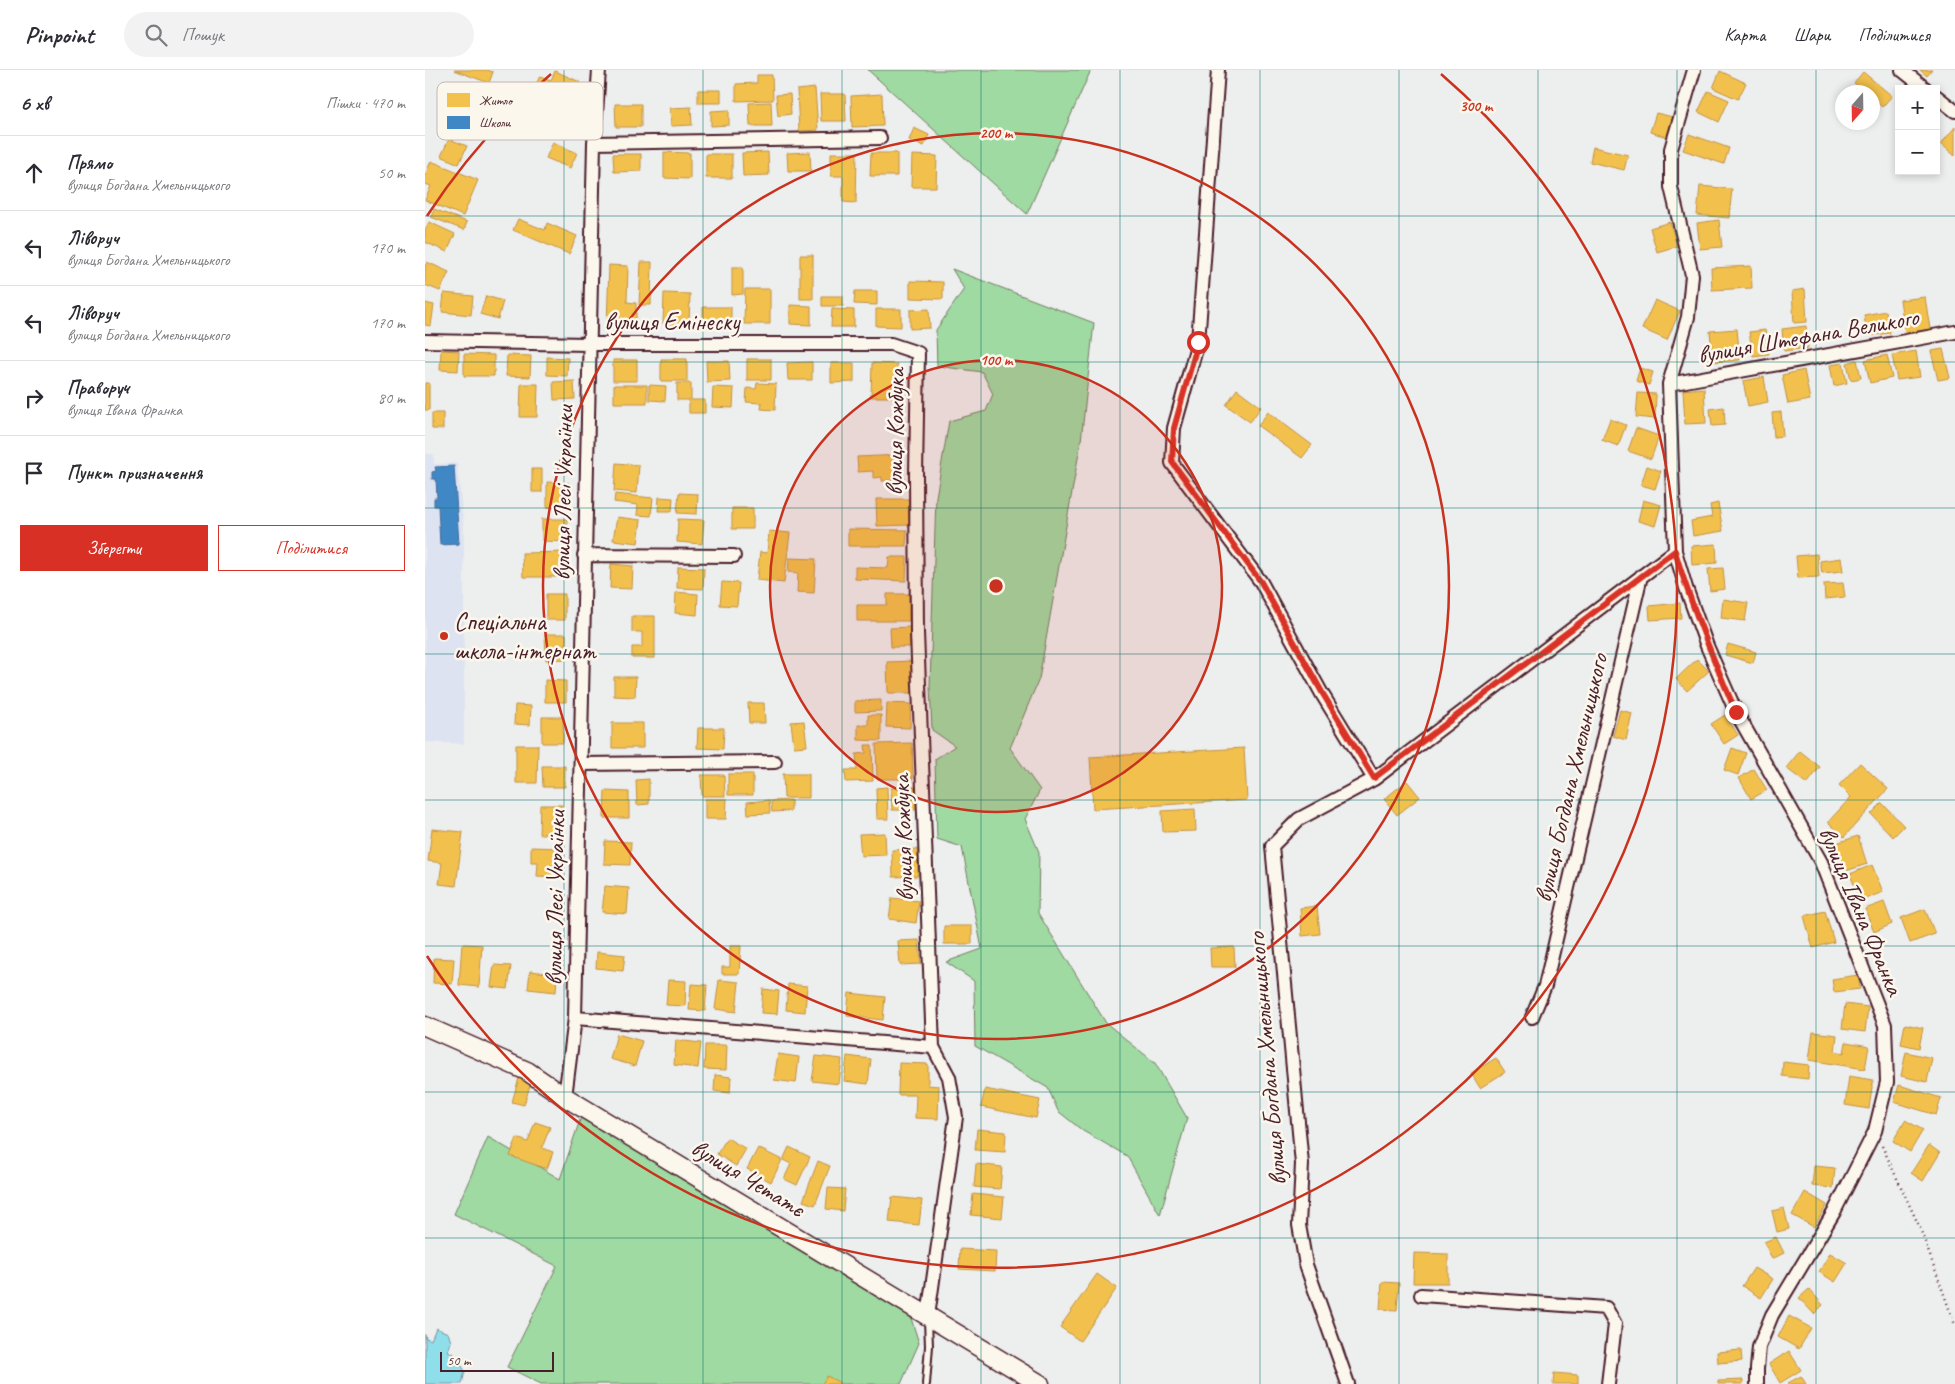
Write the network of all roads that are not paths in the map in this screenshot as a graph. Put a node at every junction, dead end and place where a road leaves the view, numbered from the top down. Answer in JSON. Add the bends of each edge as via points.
{"nodes":[{"id":1,"x":1217,"y":70,"type":"edge"},
{"id":2,"x":1694,"y":70,"type":"edge"},
{"id":3,"x":1902,"y":70,"type":"edge"},
{"id":4,"x":1921,"y":85,"type":"edge"},
{"id":5,"x":1940,"y":99,"type":"edge"},
{"id":6,"x":1955,"y":111,"type":"edge"},
{"id":7,"x":880,"y":138,"type":"dead end"},
{"id":8,"x":594,"y":140,"type":"edge"},
{"id":9,"x":594,"y":143,"type":"junction"},
{"id":10,"x":1955,"y":332,"type":"edge"},
{"id":11,"x":425,"y":341,"type":"edge"},
{"id":12,"x":589,"y":344,"type":"junction"},
{"id":13,"x":918,"y":353,"type":"joint"},
{"id":14,"x":1669,"y":384,"type":"junction"},
{"id":15,"x":1675,"y":551,"type":"junction"},
{"id":16,"x":584,"y":555,"type":"junction"},
{"id":17,"x":734,"y":556,"type":"dead end"},
{"id":18,"x":1641,"y":576,"type":"junction"},
{"id":19,"x":775,"y":762,"type":"dead end"},
{"id":20,"x":581,"y":764,"type":"junction"},
{"id":21,"x":1374,"y":778,"type":"junction"},
{"id":22,"x":1532,"y":1017,"type":"dead end"},
{"id":23,"x":575,"y":1018,"type":"junction"},
{"id":24,"x":425,"y":1026,"type":"edge"},
{"id":25,"x":933,"y":1047,"type":"junction"},
{"id":26,"x":565,"y":1097,"type":"junction"},
{"id":27,"x":1421,"y":1295,"type":"dead end"},
{"id":28,"x":928,"y":1316,"type":"junction"},
{"id":29,"x":926,"y":1384,"type":"edge"},
{"id":30,"x":1040,"y":1384,"type":"edge"},
{"id":31,"x":1348,"y":1384,"type":"edge"},
{"id":32,"x":1608,"y":1384,"type":"edge"},
{"id":33,"x":1757,"y":1384,"type":"edge"}],
"edges":[{"from":1,"to":21,"type":"street","via":[[1198,342],[1174,428],[1172,462],[1261,582]]},
{"from":2,"to":14,"type":"street","name":"вулиця Івана Франка","via":[[1671,149],[1671,187],[1692,275],[1687,317]]},
{"from":3,"to":4,"type":"street"},
{"from":5,"to":6,"type":"street"},
{"from":7,"to":9,"type":"street"},
{"from":8,"to":9,"type":"street","name":"вулиця Лесі Українки"},
{"from":9,"to":12,"type":"street","name":"вулиця Лесі Українки"},
{"from":10,"to":14,"type":"street","name":"вулиця Штефана Великого"},
{"from":11,"to":12,"type":"street","name":"вулиця Емінеску"},
{"from":12,"to":13,"type":"street","name":"вулиця Емінеску","via":[[891,344]]},
{"from":12,"to":16,"type":"street","name":"вулиця Лесі Українки"},
{"from":13,"to":25,"type":"street","name":"вулиця Кожбука","via":[[917,633]]},
{"from":14,"to":15,"type":"street","name":"вулиця Івана Франка"},
{"from":15,"to":18,"type":"street","name":"вулиця Богдана Хмельницького"},
{"from":15,"to":33,"type":"street","name":"вулиця Івана Франка","via":[[1707,646],[1732,704],[1821,862],[1885,1025],[1887,1082],[1875,1131],[1834,1212],[1772,1314],[1759,1347]]},
{"from":16,"to":17,"type":"street"},
{"from":16,"to":20,"type":"street","name":"вулиця Лесі Українки"},
{"from":18,"to":21,"type":"street","name":"вулиця Богдана Хмельницького"},
{"from":18,"to":22,"type":"street","name":"вулиця Богдана Хмельницького","via":[[1545,986]]},
{"from":19,"to":20,"type":"street"},
{"from":20,"to":23,"type":"street","name":"вулиця Лесі Українки"},
{"from":21,"to":31,"type":"street","name":"вулиця Богдана Хмельницького","via":[[1299,819],[1272,846],[1302,1164],[1299,1225],[1306,1265]]},
{"from":23,"to":25,"type":"street"},
{"from":23,"to":26,"type":"street","name":"вулиця Лесі Українки"},
{"from":24,"to":26,"type":"street","name":"вулиця Четатє","via":[[527,1071]]},
{"from":25,"to":28,"type":"street","name":"вулиця Кожбука","via":[[949,1076],[956,1117]]},
{"from":26,"to":28,"type":"street","name":"вулиця Четатє"},
{"from":27,"to":32,"type":"street","via":[[1607,1308],[1615,1324]]},
{"from":28,"to":29,"type":"lane"},
{"from":28,"to":30,"type":"street","name":"вулиця Четатє"}]}
